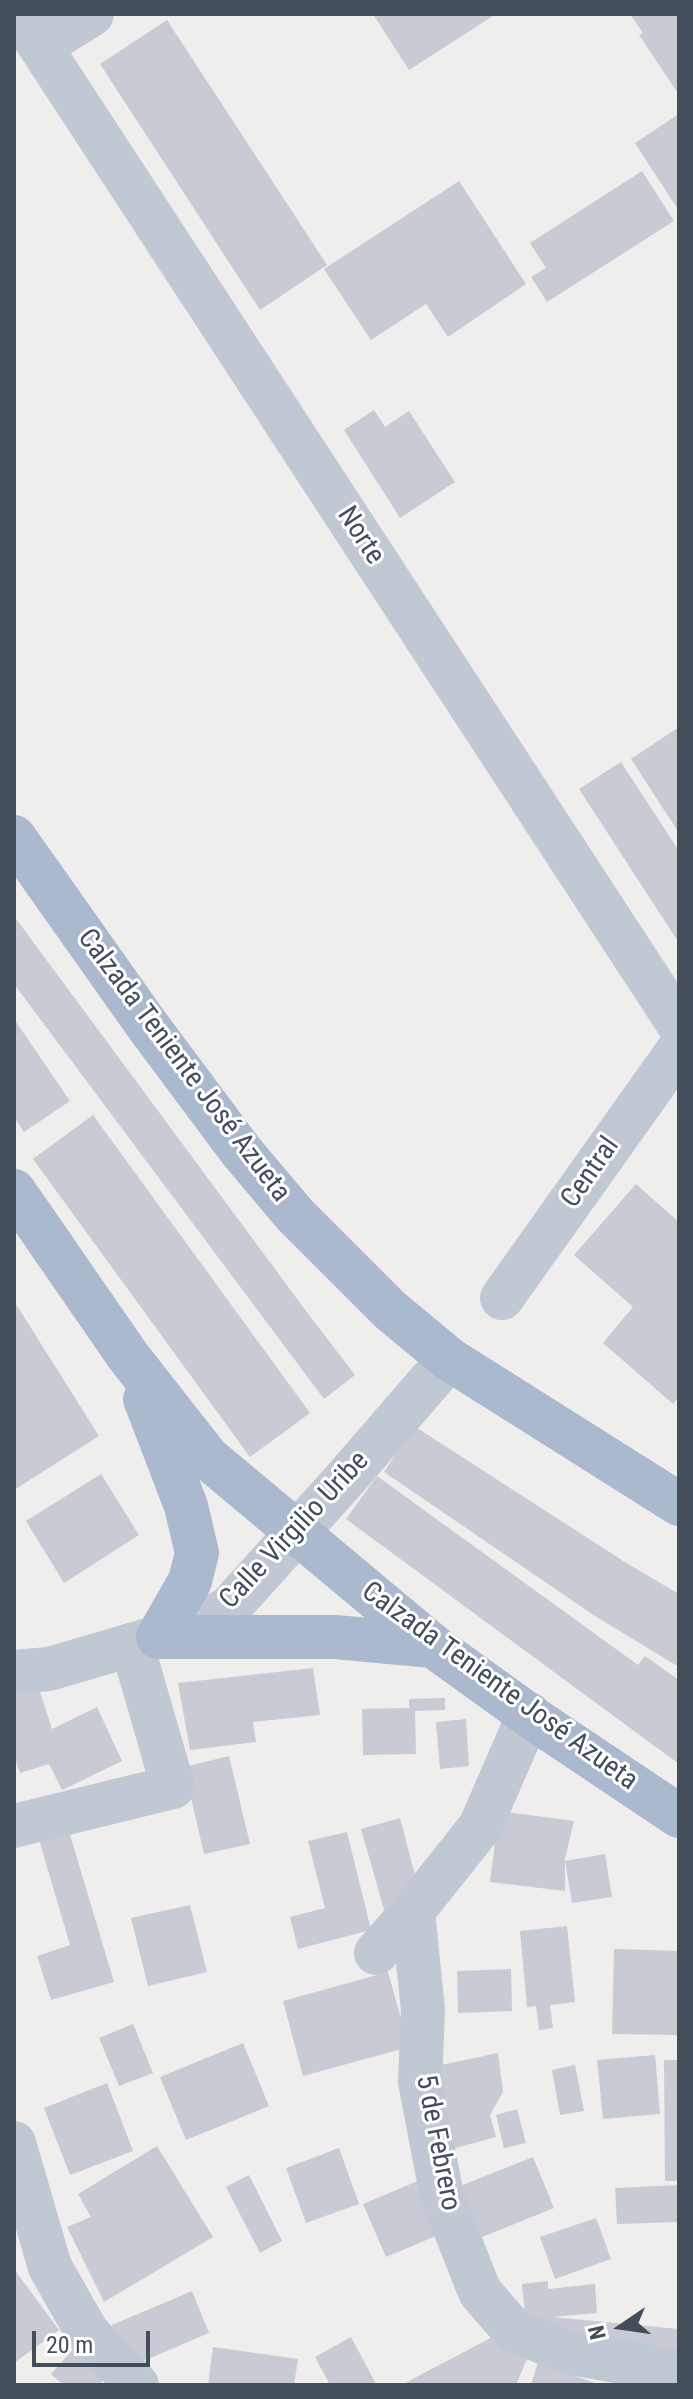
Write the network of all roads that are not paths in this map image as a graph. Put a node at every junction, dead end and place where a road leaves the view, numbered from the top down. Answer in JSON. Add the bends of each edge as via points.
{"nodes":[{"id":1,"x":92,"y":14,"type":"edge"},
{"id":2,"x":30,"y":30,"type":"edge"},
{"id":3,"x":14,"y":837,"type":"edge"},
{"id":4,"x":679,"y":1025,"type":"edge"},
{"id":5,"x":679,"y":1049,"type":"edge"},
{"id":6,"x":14,"y":1191,"type":"edge"},
{"id":7,"x":502,"y":1298,"type":"dead end"},
{"id":8,"x":128,"y":1356,"type":"junction"},
{"id":9,"x":449,"y":1359,"type":"junction"},
{"id":10,"x":679,"y":1504,"type":"edge"},
{"id":11,"x":297,"y":1534,"type":"junction"},
{"id":12,"x":145,"y":1641,"type":"junction"},
{"id":13,"x":433,"y":1646,"type":"junction"},
{"id":14,"x":14,"y":1672,"type":"edge"},
{"id":15,"x":529,"y":1714,"type":"junction"},
{"id":16,"x":679,"y":1816,"type":"edge"},
{"id":17,"x":14,"y":1826,"type":"edge"},
{"id":18,"x":413,"y":1911,"type":"junction"},
{"id":19,"x":376,"y":1953,"type":"dead end"},
{"id":20,"x":14,"y":2143,"type":"edge"},
{"id":21,"x":678,"y":2372,"type":"edge"},
{"id":22,"x":137,"y":2385,"type":"edge"}],
"edges":[{"from":1,"to":2,"type":"street"},
{"from":2,"to":4,"type":"street","name":"Norte"},
{"from":3,"to":9,"type":"main road","name":"Calzada Teniente José Azueta","via":[[241,1151],[295,1215],[390,1310]]},
{"from":5,"to":7,"type":"street","name":"Central"},
{"from":6,"to":8,"type":"main road","name":"Calzada Teniente José Azueta"},
{"from":8,"to":11,"type":"main road","name":"Calzada Teniente José Azueta","via":[[208,1458]]},
{"from":8,"to":12,"type":"main road","via":[[186,1506],[197,1553],[190,1581]]},
{"from":9,"to":10,"type":"main road","name":"Calzada Teniente José Azueta"},
{"from":9,"to":11,"type":"street","name":"Calle Virgilio Uribe"},
{"from":11,"to":12,"type":"street","name":"Calle Virgilio Uribe","via":[[229,1608]]},
{"from":11,"to":13,"type":"main road","name":"Calzada Teniente José Azueta"},
{"from":12,"to":13,"type":"main road","via":[[335,1637]]},
{"from":12,"to":14,"type":"street","name":"Calle Virgilio Uribe","via":[[49,1669]]},
{"from":12,"to":17,"type":"street","via":[[173,1787]]},
{"from":13,"to":15,"type":"main road","name":"Calzada Teniente José Azueta"},
{"from":15,"to":16,"type":"main road","name":"Calzada Teniente José Azueta"},
{"from":15,"to":18,"type":"street","via":[[480,1827]]},
{"from":18,"to":19,"type":"street"},
{"from":18,"to":21,"type":"street","name":"5 de Febrero","via":[[423,2010],[420,2082],[442,2196],[480,2292],[513,2330],[567,2352]]},
{"from":20,"to":22,"type":"street","via":[[50,2267],[87,2332]]}]}
